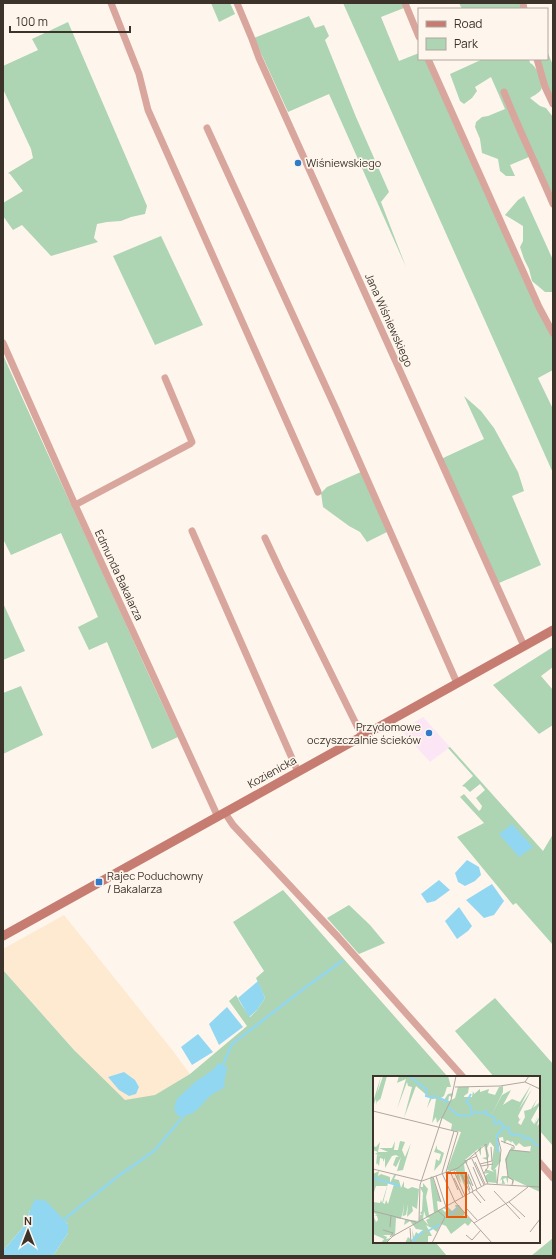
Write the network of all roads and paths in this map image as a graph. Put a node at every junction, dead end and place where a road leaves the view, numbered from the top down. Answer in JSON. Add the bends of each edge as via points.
{"nodes":[{"id":1,"x":111,"y":3,"type":"edge"},
{"id":2,"x":237,"y":3,"type":"edge"},
{"id":3,"x":405,"y":3,"type":"edge"},
{"id":4,"x":418,"y":35,"type":"edge"},
{"id":5,"x":428,"y":60,"type":"edge"},
{"id":6,"x":537,"y":60,"type":"edge"},
{"id":7,"x":504,"y":92,"type":"dead end"},
{"id":8,"x":553,"y":104,"type":"edge"},
{"id":9,"x":207,"y":128,"type":"dead end"},
{"id":10,"x":553,"y":204,"type":"edge"},
{"id":11,"x":553,"y":333,"type":"edge"},
{"id":12,"x":3,"y":343,"type":"edge"},
{"id":13,"x":165,"y":378,"type":"dead end"},
{"id":14,"x":318,"y":492,"type":"dead end"},
{"id":15,"x":75,"y":505,"type":"junction"},
{"id":16,"x":192,"y":532,"type":"dead end"},
{"id":17,"x":265,"y":538,"type":"dead end"},
{"id":18,"x":553,"y":630,"type":"edge"},
{"id":19,"x":524,"y":646,"type":"junction"},
{"id":20,"x":457,"y":683,"type":"junction"},
{"id":21,"x":362,"y":736,"type":"junction"},
{"id":22,"x":298,"y":772,"type":"junction"},
{"id":23,"x":221,"y":815,"type":"junction"},
{"id":24,"x":3,"y":936,"type":"edge"},
{"id":25,"x":462,"y":1076,"type":"edge"},
{"id":26,"x":540,"y":1163,"type":"edge"},
{"id":27,"x":553,"y":1178,"type":"edge"}],
"edges":[{"from":1,"to":14,"type":"street","via":[[139,74],[148,110]]},
{"from":2,"to":19,"type":"street","name":"Jana Wiśniewskiego","via":[[259,58]]},
{"from":3,"to":4,"type":"street"},
{"from":5,"to":11,"type":"street"},
{"from":6,"to":8,"type":"street"},
{"from":7,"to":10,"type":"street"},
{"from":9,"to":20,"type":"street","via":[[336,408]]},
{"from":12,"to":15,"type":"street","name":"Edmunda Bakalarza"},
{"from":13,"to":15,"type":"street","via":[[192,442]]},
{"from":15,"to":23,"type":"street","name":"Edmunda Bakalarza"},
{"from":16,"to":22,"type":"street"},
{"from":17,"to":21,"type":"street"},
{"from":18,"to":19,"type":"main road","name":"Kozienicka"},
{"from":19,"to":20,"type":"main road","name":"Kozienicka"},
{"from":20,"to":21,"type":"main road","name":"Kozienicka"},
{"from":21,"to":22,"type":"main road","name":"Kozienicka"},
{"from":22,"to":23,"type":"main road","name":"Kozienicka"},
{"from":23,"to":24,"type":"main road","name":"Kozienicka"},
{"from":23,"to":25,"type":"street","name":"Edmunda Bakalarza","via":[[338,937]]},
{"from":26,"to":27,"type":"street"}]}
